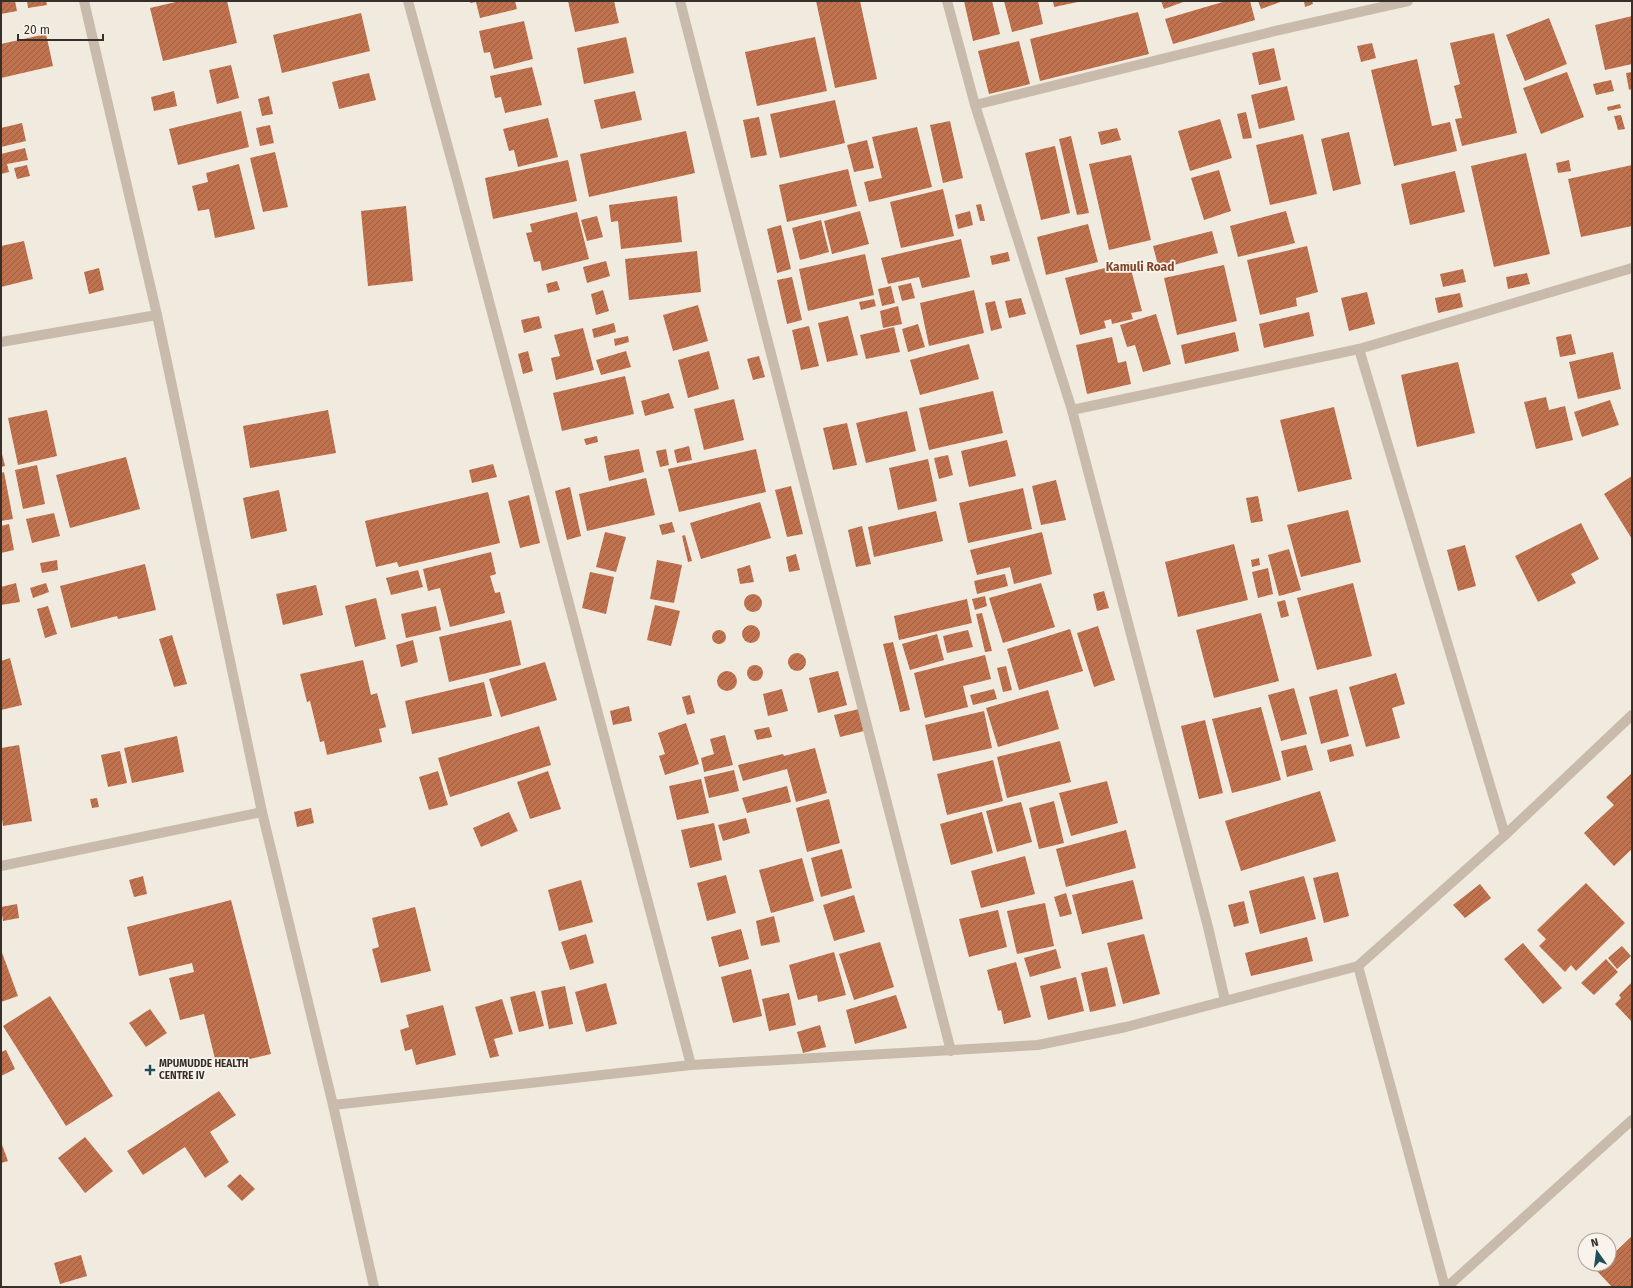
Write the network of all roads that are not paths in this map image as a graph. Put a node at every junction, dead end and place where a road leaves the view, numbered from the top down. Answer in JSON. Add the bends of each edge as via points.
{"nodes":[{"id":1,"x":84,"y":1,"type":"edge"},
{"id":2,"x":408,"y":1,"type":"edge"},
{"id":3,"x":680,"y":1,"type":"edge"},
{"id":4,"x":946,"y":1,"type":"edge"},
{"id":5,"x":1408,"y":1,"type":"edge"},
{"id":6,"x":975,"y":104,"type":"junction"},
{"id":7,"x":1632,"y":268,"type":"edge"},
{"id":8,"x":157,"y":315,"type":"junction"},
{"id":9,"x":1,"y":342,"type":"edge"},
{"id":10,"x":1359,"y":349,"type":"junction"},
{"id":11,"x":1072,"y":410,"type":"junction"},
{"id":12,"x":1632,"y":715,"type":"edge"},
{"id":13,"x":262,"y":812,"type":"junction"},
{"id":14,"x":1505,"y":835,"type":"junction"},
{"id":15,"x":1,"y":866,"type":"edge"},
{"id":16,"x":1358,"y":966,"type":"junction"},
{"id":17,"x":1225,"y":1000,"type":"junction"},
{"id":18,"x":951,"y":1051,"type":"junction"},
{"id":19,"x":691,"y":1065,"type":"junction"},
{"id":20,"x":333,"y":1105,"type":"junction"},
{"id":21,"x":1632,"y":1120,"type":"edge"},
{"id":22,"x":374,"y":1287,"type":"edge"},
{"id":23,"x":1446,"y":1287,"type":"edge"}],
"edges":[{"from":1,"to":8,"type":"street"},
{"from":2,"to":19,"type":"street"},
{"from":3,"to":18,"type":"street"},
{"from":4,"to":6,"type":"street"},
{"from":5,"to":6,"type":"street"},
{"from":6,"to":11,"type":"street"},
{"from":7,"to":10,"type":"street"},
{"from":8,"to":9,"type":"street"},
{"from":8,"to":13,"type":"street"},
{"from":10,"to":11,"type":"street"},
{"from":10,"to":14,"type":"street"},
{"from":11,"to":17,"type":"street"},
{"from":12,"to":14,"type":"street"},
{"from":13,"to":15,"type":"street"},
{"from":13,"to":20,"type":"street"},
{"from":14,"to":16,"type":"street"},
{"from":16,"to":17,"type":"street"},
{"from":16,"to":23,"type":"street"},
{"from":17,"to":18,"type":"street","via":[[1126,1027],[1038,1045]]},
{"from":18,"to":19,"type":"street"},
{"from":19,"to":20,"type":"street"},
{"from":20,"to":22,"type":"street"},
{"from":21,"to":23,"type":"street"}]}
